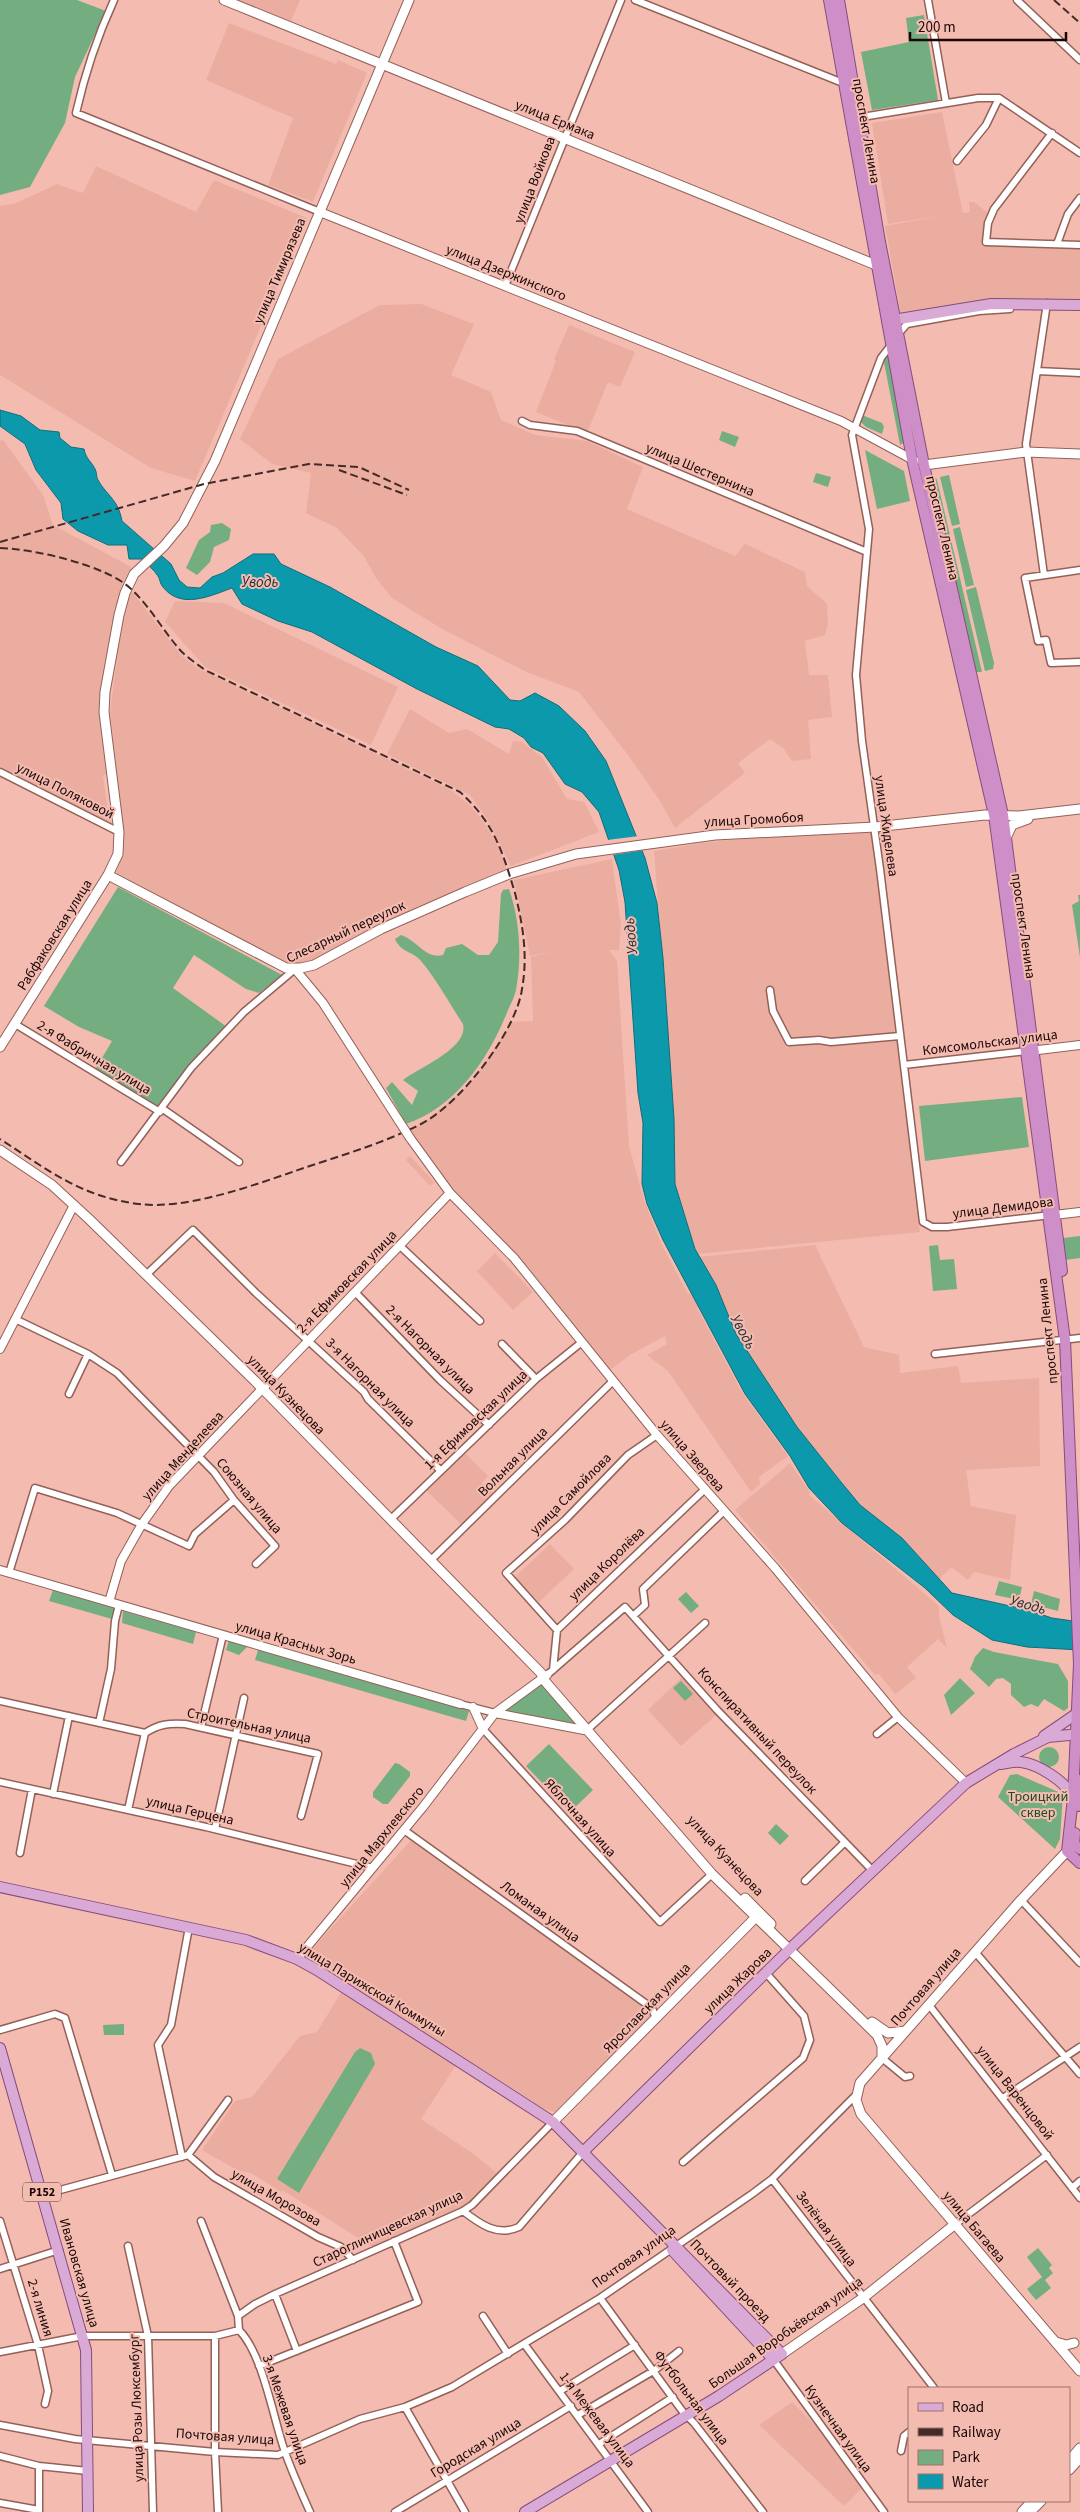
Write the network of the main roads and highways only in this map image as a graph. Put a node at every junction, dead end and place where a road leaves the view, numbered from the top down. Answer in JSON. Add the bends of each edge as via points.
{"nodes":[{"id":1,"x":224,"y":0,"type":"edge"},
{"id":2,"x":409,"y":0,"type":"edge"},
{"id":3,"x":829,"y":0,"type":"edge"},
{"id":4,"x":839,"y":0,"type":"edge"},
{"id":5,"x":382,"y":63,"type":"junction"},
{"id":6,"x":848,"y":83,"type":"junction"},
{"id":7,"x":881,"y":266,"type":"junction"},
{"id":8,"x":1080,"y":305,"type":"edge"},
{"id":9,"x":892,"y":320,"type":"junction"},
{"id":10,"x":1080,"y":454,"type":"edge"},
{"id":11,"x":924,"y":465,"type":"junction"},
{"id":12,"x":141,"y":567,"type":"joint"},
{"id":13,"x":1080,"y":809,"type":"edge"},
{"id":14,"x":1080,"y":813,"type":"edge"},
{"id":15,"x":999,"y":815,"type":"junction"},
{"id":16,"x":1020,"y":820,"type":"junction"},
{"id":17,"x":1006,"y":838,"type":"junction"},
{"id":18,"x":509,"y":874,"type":"joint"},
{"id":19,"x":108,"y":875,"type":"junction"},
{"id":20,"x":0,"y":1047,"type":"edge"},
{"id":21,"x":1030,"y":1051,"type":"junction"},
{"id":22,"x":0,"y":1150,"type":"edge"},
{"id":23,"x":1072,"y":1339,"type":"edge"},
{"id":24,"x":1080,"y":1495,"type":"edge"},
{"id":25,"x":1079,"y":1664,"type":"edge"},
{"id":26,"x":1076,"y":1714,"type":"junction"},
{"id":27,"x":590,"y":1727,"type":"junction"},
{"id":28,"x":1078,"y":1734,"type":"edge"},
{"id":29,"x":1030,"y":1745,"type":"junction"},
{"id":30,"x":988,"y":1769,"type":"junction"},
{"id":31,"x":1080,"y":1780,"type":"edge"},
{"id":32,"x":1072,"y":1798,"type":"junction"},
{"id":33,"x":1074,"y":1848,"type":"edge"},
{"id":34,"x":1080,"y":1863,"type":"edge"},
{"id":35,"x":0,"y":1887,"type":"edge"},
{"id":36,"x":758,"y":1915,"type":"junction"},
{"id":37,"x":791,"y":1948,"type":"junction"},
{"id":38,"x":907,"y":2030,"type":"junction"},
{"id":39,"x":0,"y":2048,"type":"edge"},
{"id":40,"x":882,"y":2058,"type":"junction"},
{"id":41,"x":856,"y":2095,"type":"joint"},
{"id":42,"x":553,"y":2122,"type":"junction"},
{"id":43,"x":584,"y":2151,"type":"junction"},
{"id":44,"x":954,"y":2226,"type":"junction"},
{"id":45,"x":1050,"y":2337,"type":"junction"},
{"id":46,"x":1077,"y":2340,"type":"edge"},
{"id":47,"x":777,"y":2357,"type":"junction"},
{"id":48,"x":1069,"y":2359,"type":"junction"},
{"id":49,"x":1080,"y":2371,"type":"edge"},
{"id":50,"x":1080,"y":2448,"type":"edge"},
{"id":51,"x":1076,"y":2462,"type":"edge"},
{"id":52,"x":1033,"y":2505,"type":"edge"},
{"id":53,"x":88,"y":2512,"type":"edge"},
{"id":54,"x":525,"y":2512,"type":"edge"},
{"id":55,"x":1022,"y":2512,"type":"edge"}],
"edges":[{"from":1,"to":5,"type":"main road","name":"улица Ермака"},
{"from":2,"to":5,"type":"main road","name":"улица Тимирязева"},
{"from":3,"to":6,"type":"highway","name":"проспект Ленина"},
{"from":4,"to":6,"type":"highway","name":"проспект Ленина"},
{"from":5,"to":7,"type":"main road","name":"улица Ермака"},
{"from":5,"to":12,"type":"main road","name":"улица Тимирязева","via":[[215,461],[183,523]]},
{"from":6,"to":7,"type":"highway","name":"проспект Ленина"},
{"from":7,"to":9,"type":"highway","name":"проспект Ленина"},
{"from":8,"to":9,"type":"main road","via":[[991,304]]},
{"from":9,"to":11,"type":"highway","name":"проспект Ленина","via":[[899,332]]},
{"from":9,"to":15,"type":"highway","name":"проспект Ленина","via":[[891,345],[912,459]]},
{"from":10,"to":11,"type":"main road","via":[[1026,452]]},
{"from":11,"to":15,"type":"highway","name":"проспект Ленина"},
{"from":12,"to":19,"type":"main road","name":"Рабфаковская улица","via":[[125,593],[105,692],[105,729],[119,832],[118,854]]},
{"from":13,"to":15,"type":"main road","name":"улица Громобоя"},
{"from":14,"to":16,"type":"main road","name":"улица Громобоя"},
{"from":15,"to":16,"type":"main road","name":"улица Громобоя"},
{"from":15,"to":17,"type":"highway","name":"проспект Ленина"},
{"from":15,"to":18,"type":"main road","name":"улица Громобоя","via":[[875,827],[715,835],[600,850],[555,859]]},
{"from":15,"to":21,"type":"highway","name":"проспект Ленина"},
{"from":16,"to":17,"type":"main road","via":[[1012,825]]},
{"from":17,"to":21,"type":"highway","name":"проспект Ленина"},
{"from":18,"to":19,"type":"main road","name":"Слесарный переулок","via":[[381,929],[322,961],[295,969],[286,968],[210,930]]},
{"from":19,"to":20,"type":"main road","name":"Рабфаковская улица"},
{"from":21,"to":23,"type":"highway","name":"проспект Ленина","via":[[1051,1215]]},
{"from":22,"to":27,"type":"main road","name":"улица Кузнецова","via":[[52,1185],[262,1388],[430,1561],[546,1674]]},
{"from":23,"to":24,"type":"highway","name":"проспект Ленина"},
{"from":23,"to":25,"type":"highway","name":"проспект Ленина"},
{"from":25,"to":26,"type":"highway","name":"проспект Ленина"},
{"from":26,"to":28,"type":"highway","name":"проспект Ленина"},
{"from":26,"to":29,"type":"main road"},
{"from":27,"to":36,"type":"main road","name":"улица Кузнецова"},
{"from":27,"to":36,"type":"main road","name":"улица Кузнецова","via":[[712,1874]]},
{"from":28,"to":29,"type":"main road","via":[[1053,1736]]},
{"from":28,"to":32,"type":"highway","name":"проспект Ленина"},
{"from":29,"to":30,"type":"main road"},
{"from":30,"to":32,"type":"main road","via":[[1012,1762],[1029,1764],[1064,1784]]},
{"from":30,"to":37,"type":"main road","name":"улица Жарова","via":[[966,1783]]},
{"from":31,"to":33,"type":"highway"},
{"from":32,"to":33,"type":"highway","name":"проспект Ленина"},
{"from":33,"to":34,"type":"highway"},
{"from":33,"to":38,"type":"main road","name":"Почтовая улица","via":[[1020,1900]]},
{"from":35,"to":42,"type":"main road","name":"улица Парижской Коммуны","via":[[261,1944],[297,1959]]},
{"from":36,"to":37,"type":"main road","name":"улица Кузнецова"},
{"from":36,"to":42,"type":"main road","name":"Ярославская улица"},
{"from":37,"to":38,"type":"main road","name":"улица Кузнецова","via":[[878,2029],[894,2034]]},
{"from":37,"to":40,"type":"main road","name":"улица Кузнецова","via":[[877,2035],[882,2046]]},
{"from":37,"to":43,"type":"main road","name":"улица Жарова"},
{"from":38,"to":40,"type":"main road","name":"Почтовая улица"},
{"from":39,"to":53,"type":"main road","name":"Ивановская улица","number":"Р152","via":[[83,2336],[87,2362]]},
{"from":40,"to":41,"type":"main road","name":"Почтовая улица","via":[[860,2084]]},
{"from":41,"to":44,"type":"main road","name":"улица Багаева","via":[[860,2114]]},
{"from":42,"to":43,"type":"main road","name":"улица Парижской Коммуны"},
{"from":43,"to":47,"type":"main road","name":"Почтовый проезд"},
{"from":44,"to":45,"type":"main road","name":"улица Багаева"},
{"from":44,"to":47,"type":"main road","name":"Большая Воробьёвская улица","via":[[863,2298]]},
{"from":45,"to":46,"type":"main road","via":[[1060,2345]]},
{"from":45,"to":48,"type":"main road","name":"улица Багаева"},
{"from":46,"to":48,"type":"main road"},
{"from":47,"to":54,"type":"main road","name":"Большая Воробьёвская улица","via":[[687,2416]]},
{"from":48,"to":49,"type":"main road","name":"улица Багаева"},
{"from":50,"to":51,"type":"main road"},
{"from":52,"to":55,"type":"main road"}]}
